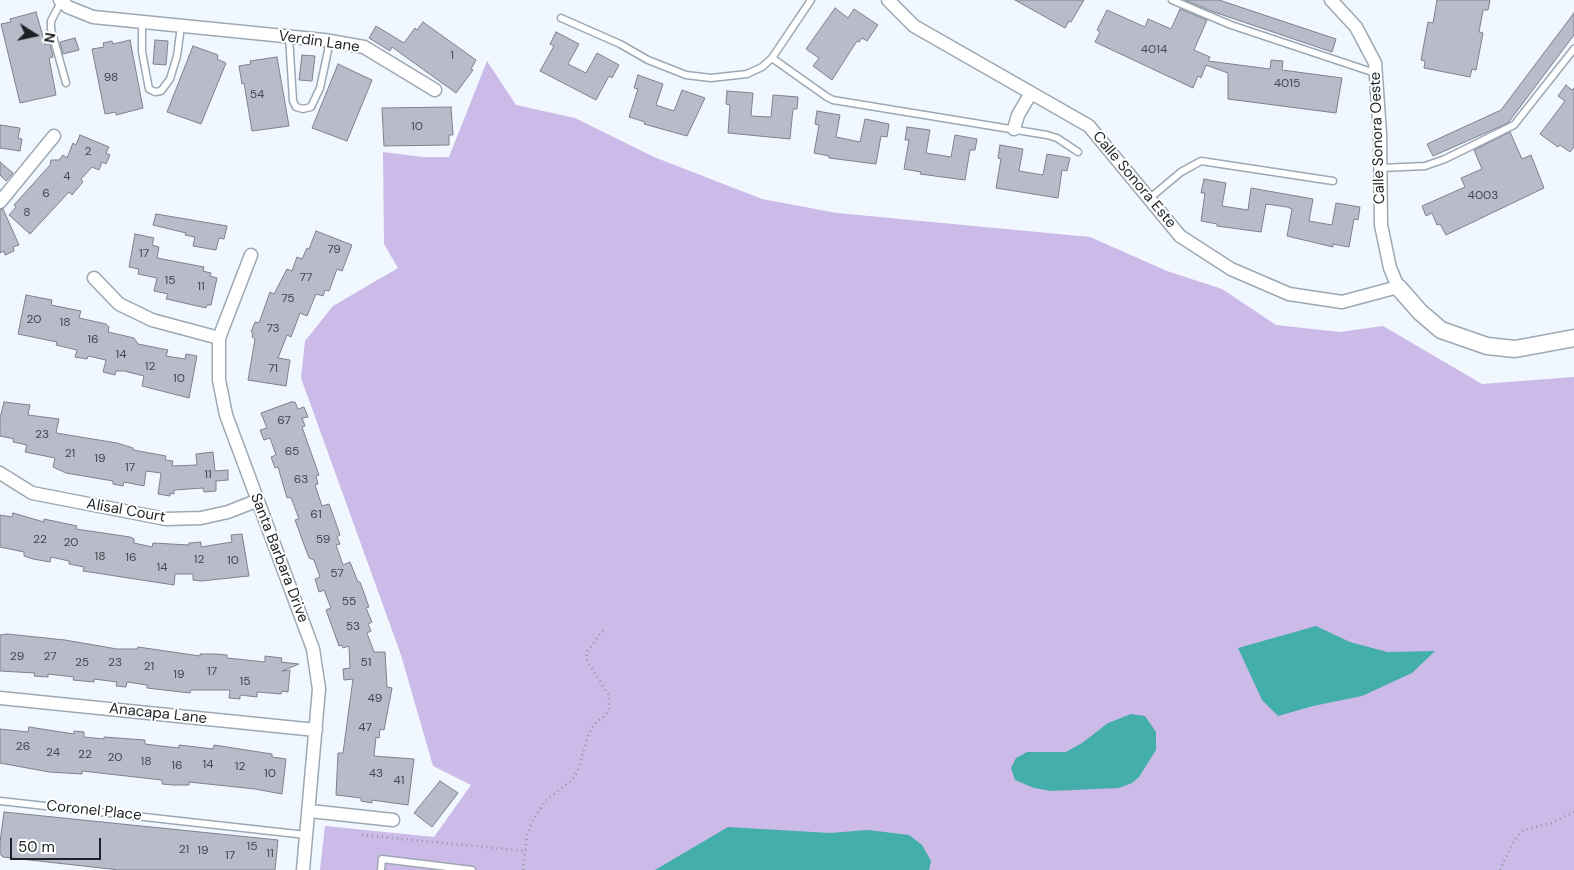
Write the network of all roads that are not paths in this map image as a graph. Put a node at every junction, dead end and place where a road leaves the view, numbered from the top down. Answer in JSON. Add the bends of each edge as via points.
{"nodes":[{"id":1,"x":811,"y":0,"type":"edge"},
{"id":2,"x":888,"y":0,"type":"edge"},
{"id":3,"x":1172,"y":0,"type":"edge"},
{"id":4,"x":1331,"y":0,"type":"edge"},
{"id":5,"x":61,"y":1,"type":"edge"},
{"id":6,"x":560,"y":18,"type":"dead end"},
{"id":7,"x":142,"y":22,"type":"junction"},
{"id":8,"x":187,"y":27,"type":"junction"},
{"id":9,"x":289,"y":36,"type":"junction"},
{"id":10,"x":330,"y":41,"type":"junction"},
{"id":11,"x":1574,"y":49,"type":"edge"},
{"id":12,"x":772,"y":58,"type":"junction"},
{"id":13,"x":1376,"y":74,"type":"junction"},
{"id":14,"x":66,"y":83,"type":"dead end"},
{"id":15,"x":435,"y":90,"type":"dead end"},
{"id":16,"x":1031,"y":93,"type":"junction"},
{"id":17,"x":1014,"y":129,"type":"junction"},
{"id":18,"x":54,"y":136,"type":"dead end"},
{"id":19,"x":1078,"y":152,"type":"dead end"},
{"id":20,"x":1381,"y":168,"type":"junction"},
{"id":21,"x":1333,"y":180,"type":"dead end"},
{"id":22,"x":1150,"y":198,"type":"junction"},
{"id":23,"x":0,"y":202,"type":"edge"},
{"id":24,"x":251,"y":255,"type":"dead end"},
{"id":25,"x":94,"y":278,"type":"dead end"},
{"id":26,"x":1398,"y":287,"type":"junction"},
{"id":27,"x":219,"y":338,"type":"junction"},
{"id":28,"x":1574,"y":338,"type":"edge"},
{"id":29,"x":0,"y":473,"type":"edge"},
{"id":30,"x":256,"y":500,"type":"junction"},
{"id":31,"x":0,"y":698,"type":"edge"},
{"id":32,"x":316,"y":730,"type":"junction"},
{"id":33,"x":0,"y":800,"type":"edge"},
{"id":34,"x":310,"y":811,"type":"junction"},
{"id":35,"x":393,"y":820,"type":"dead end"},
{"id":36,"x":306,"y":834,"type":"junction"},
{"id":37,"x":303,"y":870,"type":"edge"},
{"id":38,"x":381,"y":870,"type":"edge"},
{"id":39,"x":472,"y":870,"type":"edge"}],
"edges":[{"from":1,"to":12,"type":"lane"},
{"from":2,"to":16,"type":"street","name":"Calle Sonora Este","via":[[914,26]]},
{"from":3,"to":13,"type":"lane","via":[[1232,25]]},
{"from":4,"to":13,"type":"street","name":"Calle Sonora Oeste","via":[[1356,27],[1375,63]]},
{"from":5,"to":7,"type":"street","name":"Verdin Lane","via":[[93,17]]},
{"from":5,"to":14,"type":"lane","via":[[51,21],[51,29]]},
{"from":6,"to":12,"type":"lane","via":[[686,75],[711,78],[747,74]]},
{"from":7,"to":8,"type":"street","name":"Verdin Lane"},
{"from":7,"to":8,"type":"lane","via":[[142,52],[149,89],[155,92],[161,91],[170,78]]},
{"from":8,"to":9,"type":"street","name":"Verdin Lane"},
{"from":9,"to":10,"type":"street","name":"Verdin Lane"},
{"from":9,"to":10,"type":"lane","via":[[293,100],[296,107],[304,109],[311,107],[320,88]]},
{"from":10,"to":15,"type":"street","name":"Verdin Lane","via":[[364,47]]},
{"from":11,"to":20,"type":"lane","via":[[1514,125],[1438,162],[1425,166]]},
{"from":12,"to":17,"type":"lane","via":[[827,98]]},
{"from":13,"to":20,"type":"street","name":"Calle Sonora Oeste"},
{"from":16,"to":17,"type":"street"},
{"from":16,"to":22,"type":"street","name":"Calle Sonora Este","via":[[1089,126]]},
{"from":17,"to":19,"type":"lane","via":[[1057,138]]},
{"from":18,"to":23,"type":"street"},
{"from":20,"to":26,"type":"street","name":"Calle Sonora Oeste","via":[[1381,226],[1390,268]]},
{"from":21,"to":22,"type":"lane","via":[[1201,161],[1180,172]]},
{"from":22,"to":26,"type":"street","name":"Calle Sonora Este","via":[[1180,236],[1231,269],[1289,294],[1342,302]]},
{"from":24,"to":27,"type":"street","name":"Santa Barbara Drive"},
{"from":25,"to":27,"type":"street","via":[[119,304],[152,320]]},
{"from":26,"to":28,"type":"street","via":[[1441,330],[1487,346],[1515,349]]},
{"from":27,"to":30,"type":"street","name":"Santa Barbara Drive","via":[[219,380],[226,415]]},
{"from":29,"to":30,"type":"street","name":"Alisal Court","via":[[32,493],[166,519],[201,518],[228,512]]},
{"from":30,"to":32,"type":"street","name":"Santa Barbara Drive","via":[[313,649],[319,689]]},
{"from":31,"to":32,"type":"street","name":"Anacapa Lane"},
{"from":32,"to":34,"type":"street","name":"Santa Barbara Drive"},
{"from":33,"to":36,"type":"lane","name":"Coronel Place"},
{"from":34,"to":35,"type":"street"},
{"from":34,"to":36,"type":"street","name":"Santa Barbara Drive"},
{"from":36,"to":37,"type":"street","name":"Santa Barbara Drive"},
{"from":38,"to":39,"type":"lane","via":[[382,860]]}]}
